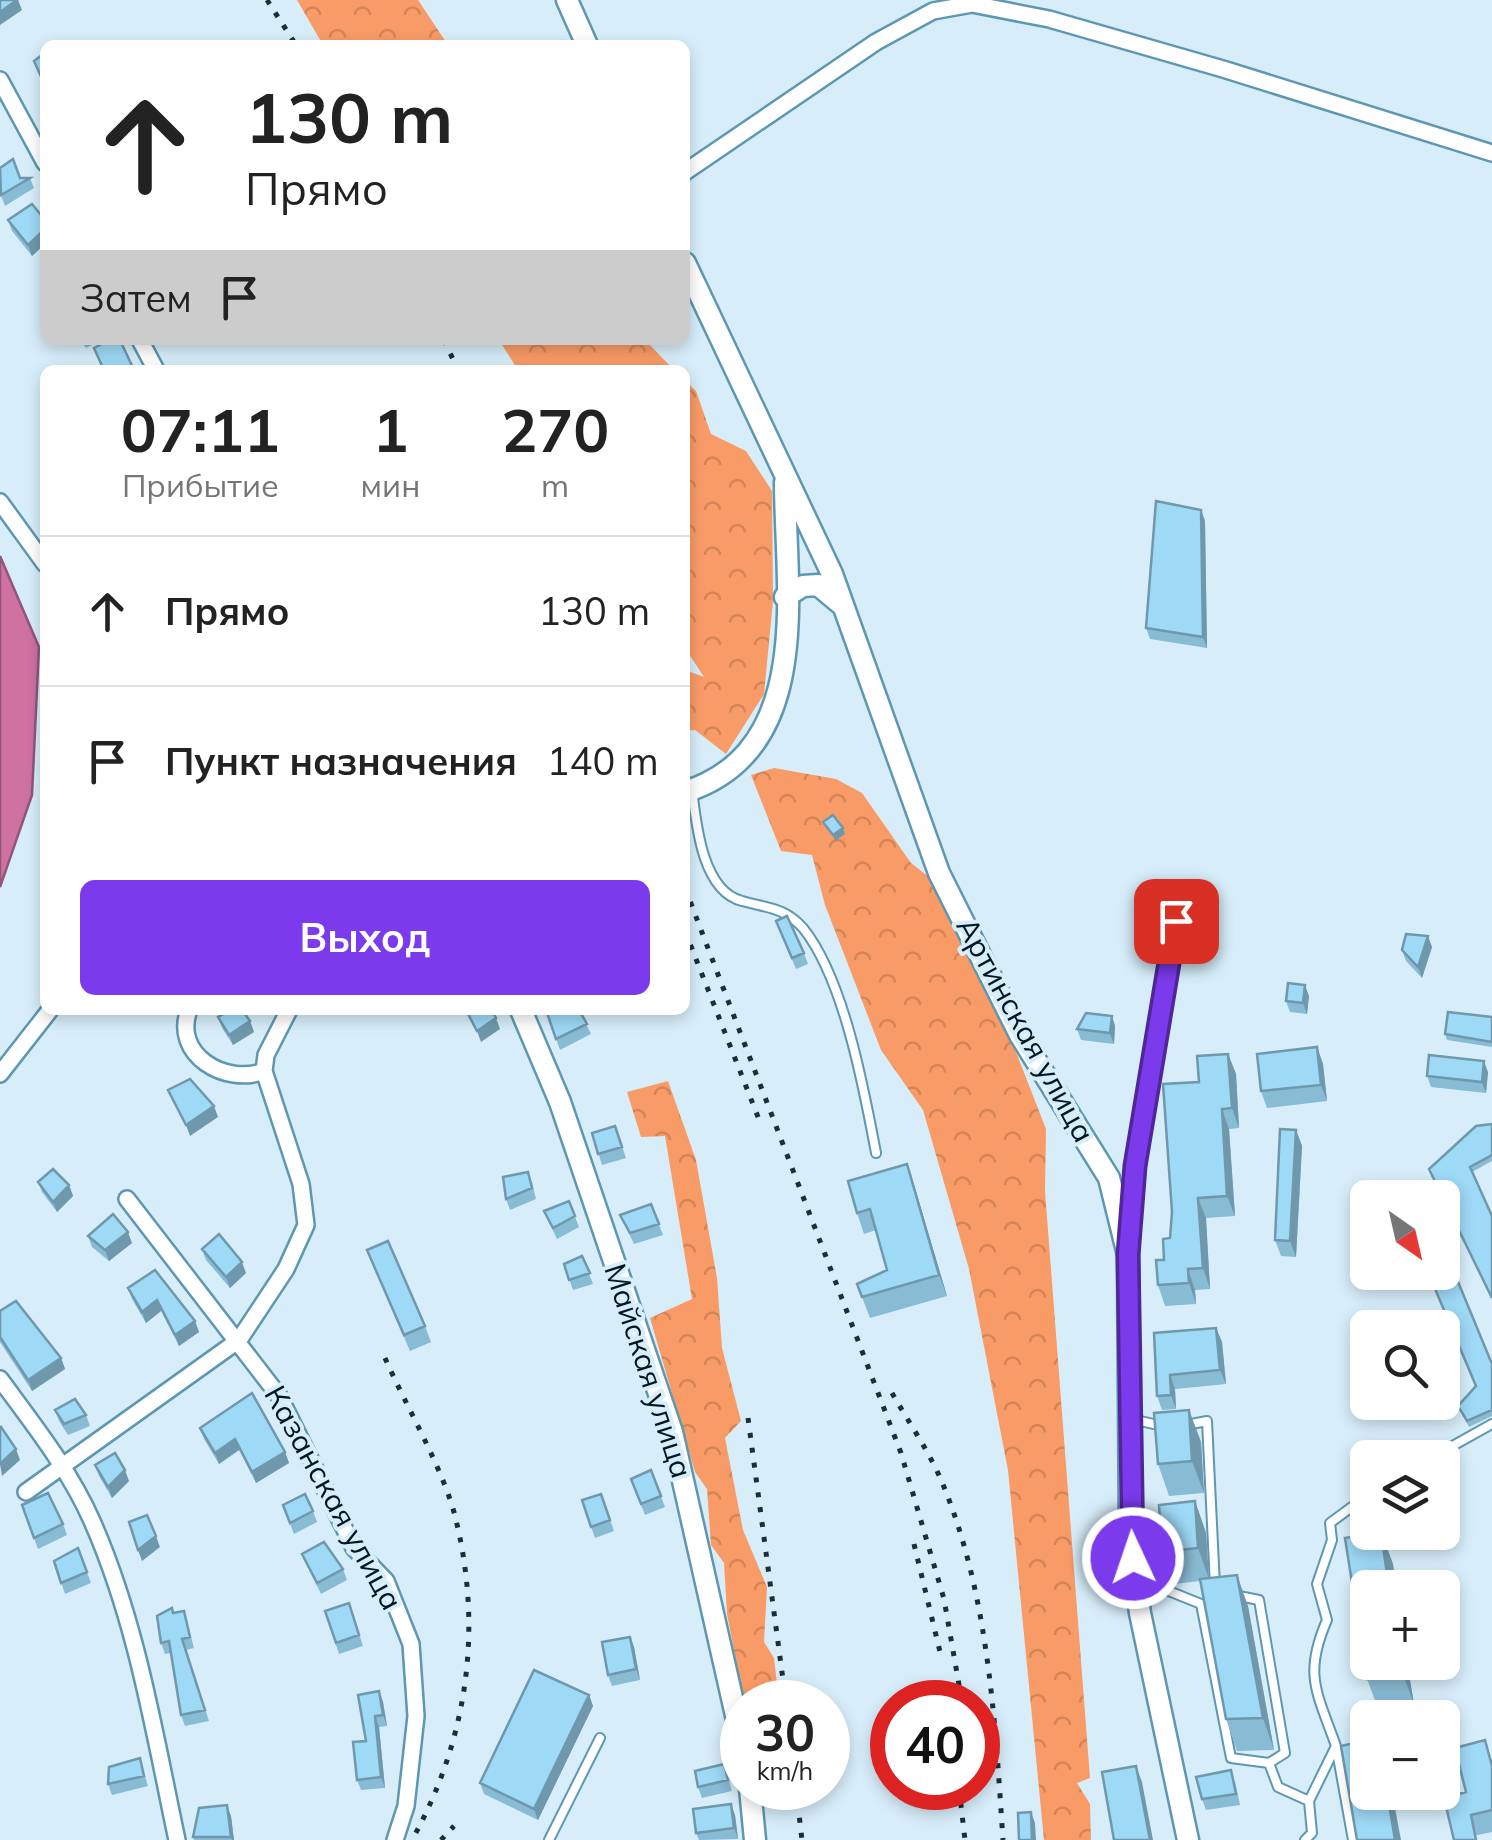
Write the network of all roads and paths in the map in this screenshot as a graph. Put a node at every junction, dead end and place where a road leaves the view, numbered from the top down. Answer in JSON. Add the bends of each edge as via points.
{"nodes":[{"id":1,"x":567,"y":0,"type":"edge"},
{"id":2,"x":584,"y":40,"type":"edge"},
{"id":3,"x":0,"y":80,"type":"edge"},
{"id":4,"x":40,"y":154,"type":"edge"},
{"id":5,"x":1492,"y":154,"type":"edge"},
{"id":6,"x":690,"y":169,"type":"edge"},
{"id":7,"x":690,"y":275,"type":"edge"},
{"id":8,"x":785,"y":475,"type":"junction"},
{"id":9,"x":0,"y":502,"type":"edge"},
{"id":10,"x":40,"y":557,"type":"edge"},
{"id":11,"x":785,"y":597,"type":"junction"},
{"id":12,"x":843,"y":606,"type":"junction"},
{"id":13,"x":690,"y":789,"type":"edge"},
{"id":14,"x":690,"y":795,"type":"edge"},
{"id":15,"x":1176,"y":921,"type":"dead end"},
{"id":16,"x":46,"y":1015,"type":"edge"},
{"id":17,"x":186,"y":1015,"type":"edge"},
{"id":18,"x":522,"y":1015,"type":"edge"},
{"id":19,"x":274,"y":1017,"type":"edge"},
{"id":20,"x":264,"y":1071,"type":"junction"},
{"id":21,"x":0,"y":1074,"type":"edge"},
{"id":22,"x":876,"y":1153,"type":"dead end"},
{"id":23,"x":126,"y":1200,"type":"dead end"},
{"id":24,"x":1128,"y":1255,"type":"junction"},
{"id":25,"x":239,"y":1340,"type":"junction"},
{"id":26,"x":0,"y":1378,"type":"edge"},
{"id":27,"x":1129,"y":1418,"type":"junction"},
{"id":28,"x":1492,"y":1424,"type":"edge"},
{"id":29,"x":1460,"y":1442,"type":"edge"},
{"id":30,"x":62,"y":1466,"type":"junction"},
{"id":31,"x":26,"y":1492,"type":"dead end"},
{"id":32,"x":1350,"y":1508,"type":"edge"},
{"id":33,"x":1135,"y":1578,"type":"junction"},
{"id":34,"x":1210,"y":1598,"type":"junction"},
{"id":35,"x":1200,"y":1604,"type":"junction"},
{"id":36,"x":728,"y":1680,"type":"edge"},
{"id":37,"x":600,"y":1738,"type":"dead end"},
{"id":38,"x":1336,"y":1746,"type":"junction"},
{"id":39,"x":1269,"y":1764,"type":"junction"},
{"id":40,"x":1309,"y":1802,"type":"junction"},
{"id":41,"x":752,"y":1810,"type":"edge"},
{"id":42,"x":177,"y":1840,"type":"edge"},
{"id":43,"x":395,"y":1840,"type":"edge"},
{"id":44,"x":549,"y":1840,"type":"edge"},
{"id":45,"x":755,"y":1840,"type":"edge"},
{"id":46,"x":1188,"y":1840,"type":"edge"},
{"id":47,"x":1305,"y":1840,"type":"edge"},
{"id":48,"x":1353,"y":1840,"type":"edge"}],
"edges":[{"from":1,"to":2,"type":"street"},
{"from":3,"to":4,"type":"street"},
{"from":5,"to":6,"type":"street","via":[[1188,59],[972,4],[932,11],[876,42]]},
{"from":7,"to":8,"type":"street","name":"Артинская улица"},
{"from":8,"to":11,"type":"street"},
{"from":8,"to":12,"type":"street","name":"Артинская улица"},
{"from":9,"to":10,"type":"street"},
{"from":11,"to":12,"type":"street","via":[[818,585]]},
{"from":11,"to":13,"type":"street","via":[[785,672],[773,714],[752,748]]},
{"from":12,"to":24,"type":"street","name":"Артинская улица","via":[[940,874],[1020,1035],[1110,1178]]},
{"from":14,"to":22,"type":"lane","via":[[720,889],[740,901],[782,909],[804,930],[837,996],[859,1063]]},
{"from":15,"to":24,"type":"lane","via":[[1135,1166]]},
{"from":16,"to":21,"type":"street"},
{"from":17,"to":20,"type":"street","via":[[193,1049],[216,1072],[246,1078]]},
{"from":18,"to":36,"type":"street","name":"Майская улица","via":[[560,1102],[672,1432]]},
{"from":19,"to":20,"type":"street"},
{"from":20,"to":25,"type":"street","via":[[301,1184],[306,1225],[286,1270]]},
{"from":23,"to":25,"type":"street","name":"Казанская улица"},
{"from":24,"to":27,"type":"street","name":"Артинская улица"},
{"from":25,"to":30,"type":"street"},
{"from":25,"to":43,"type":"street","name":"Казанская улица","via":[[279,1396],[354,1548],[386,1580],[411,1644],[416,1716],[406,1806]]},
{"from":26,"to":30,"type":"street"},
{"from":27,"to":33,"type":"street","name":"Артинская улица"},
{"from":27,"to":34,"type":"lane","via":[[1168,1428],[1207,1421],[1217,1582]]},
{"from":28,"to":29,"type":"lane"},
{"from":30,"to":31,"type":"street"},
{"from":30,"to":42,"type":"street","via":[[91,1520],[134,1634]]},
{"from":32,"to":38,"type":"lane","via":[[1330,1523],[1332,1540],[1316,1584],[1327,1620],[1312,1656],[1316,1689]]},
{"from":33,"to":35,"type":"lane"},
{"from":33,"to":46,"type":"street","name":"Артинская улица"},
{"from":34,"to":35,"type":"lane"},
{"from":34,"to":39,"type":"lane","via":[[1244,1594],[1259,1600],[1285,1753]]},
{"from":35,"to":39,"type":"lane","via":[[1226,1749],[1241,1762]]},
{"from":37,"to":44,"type":"lane"},
{"from":38,"to":40,"type":"lane"},
{"from":38,"to":48,"type":"lane"},
{"from":39,"to":40,"type":"lane","via":[[1278,1787]]},
{"from":40,"to":47,"type":"lane","via":[[1312,1833]]},
{"from":41,"to":45,"type":"street"}]}
